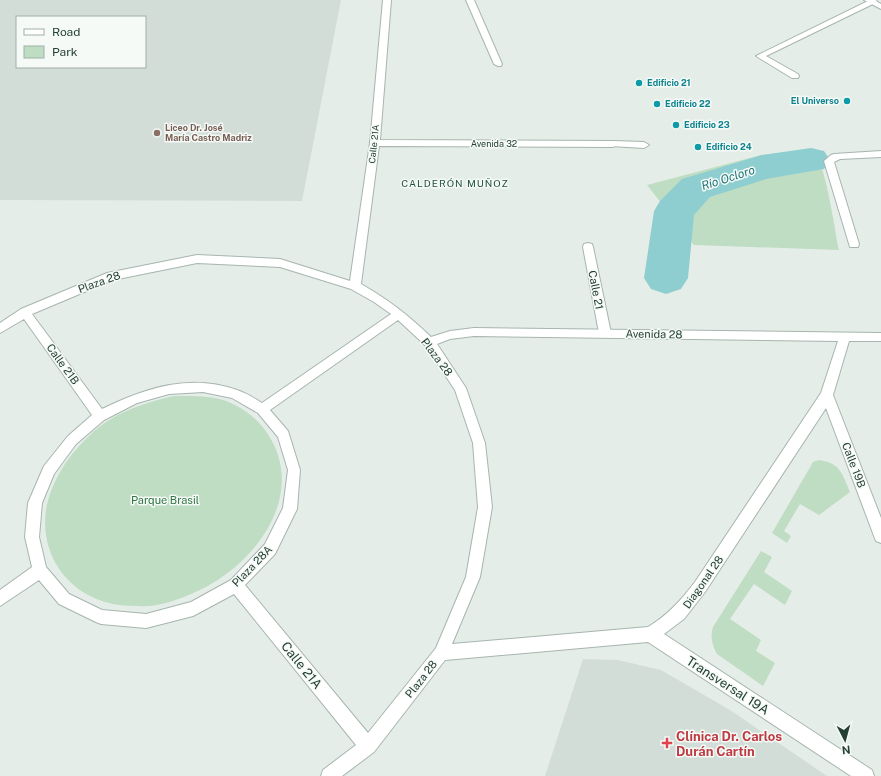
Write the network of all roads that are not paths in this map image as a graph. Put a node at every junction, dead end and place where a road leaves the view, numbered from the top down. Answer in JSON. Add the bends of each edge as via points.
{"nodes":[{"id":1,"x":387,"y":0,"type":"edge"},
{"id":2,"x":470,"y":0,"type":"edge"},
{"id":3,"x":870,"y":1,"type":"edge"},
{"id":4,"x":881,"y":7,"type":"edge"},
{"id":5,"x":498,"y":64,"type":"dead end"},
{"id":6,"x":795,"y":76,"type":"dead end"},
{"id":7,"x":375,"y":143,"type":"junction"},
{"id":8,"x":644,"y":145,"type":"dead end"},
{"id":9,"x":881,"y":154,"type":"edge"},
{"id":10,"x":854,"y":244,"type":"dead end"},
{"id":11,"x":588,"y":247,"type":"dead end"},
{"id":12,"x":355,"y":286,"type":"junction"},
{"id":13,"x":25,"y":312,"type":"junction"},
{"id":14,"x":399,"y":314,"type":"junction"},
{"id":15,"x":0,"y":329,"type":"edge"},
{"id":16,"x":605,"y":333,"type":"junction"},
{"id":17,"x":845,"y":337,"type":"junction"},
{"id":18,"x":881,"y":337,"type":"edge"},
{"id":19,"x":429,"y":342,"type":"junction"},
{"id":20,"x":827,"y":395,"type":"junction"},
{"id":21,"x":262,"y":409,"type":"junction"},
{"id":22,"x":100,"y":416,"type":"junction"},
{"id":23,"x":881,"y":536,"type":"edge"},
{"id":24,"x":40,"y":570,"type":"junction"},
{"id":25,"x":236,"y":585,"type":"junction"},
{"id":26,"x":0,"y":599,"type":"edge"},
{"id":27,"x":650,"y":634,"type":"junction"},
{"id":28,"x":441,"y":652,"type":"junction"},
{"id":29,"x":368,"y":746,"type":"junction"},
{"id":30,"x":329,"y":776,"type":"edge"},
{"id":31,"x":866,"y":776,"type":"edge"}],
"edges":[{"from":1,"to":7,"type":"street","name":"Calle 21A"},
{"from":2,"to":5,"type":"street"},
{"from":3,"to":4,"type":"street"},
{"from":3,"to":6,"type":"street","via":[[760,56]]},
{"from":7,"to":8,"type":"street","name":"Avenida 32"},
{"from":7,"to":12,"type":"street","name":"Calle 21A"},
{"from":9,"to":10,"type":"street","via":[[840,156],[829,161]]},
{"from":11,"to":16,"type":"street","name":"Calle 21"},
{"from":12,"to":13,"type":"street","name":"Plaza 28","via":[[280,263],[198,259],[111,276]]},
{"from":12,"to":14,"type":"street","name":"Plaza 28"},
{"from":13,"to":15,"type":"street","name":"Plaza 28"},
{"from":13,"to":22,"type":"street","name":"Calle 21B"},
{"from":14,"to":19,"type":"street","name":"Plaza 28"},
{"from":14,"to":21,"type":"street"},
{"from":16,"to":17,"type":"street","name":"Avenida 28"},
{"from":16,"to":19,"type":"street","name":"Avenida 28","via":[[474,332],[450,335]]},
{"from":17,"to":18,"type":"street","name":"Avenida 28"},
{"from":17,"to":20,"type":"street","name":"Diagonal 28"},
{"from":19,"to":28,"type":"street","name":"Plaza 28","via":[[460,388],[479,443],[485,507],[473,577]]},
{"from":20,"to":23,"type":"street","name":"Calle 19B"},
{"from":20,"to":27,"type":"street","name":"Diagonal 28","via":[[700,587],[682,611],[668,624]]},
{"from":21,"to":22,"type":"street","name":"Plaza 28A","via":[[236,394],[204,387],[169,389],[134,398]]},
{"from":21,"to":25,"type":"street","name":"Plaza 28A","via":[[284,436],[294,470],[290,509],[270,549]]},
{"from":22,"to":24,"type":"street","name":"Plaza 28A","via":[[72,440],[49,470],[35,503],[32,537]]},
{"from":24,"to":25,"type":"street","name":"Plaza 28A","via":[[64,599],[101,617],[146,621],[193,609]]},
{"from":24,"to":26,"type":"street"},
{"from":25,"to":29,"type":"street","name":"Calle 21A"},
{"from":27,"to":28,"type":"street","name":"Diagonal 28"},
{"from":27,"to":31,"type":"street","name":"Transversal 19A"},
{"from":28,"to":29,"type":"street","name":"Plaza 28"},
{"from":29,"to":30,"type":"street","name":"Plaza 28"}]}
